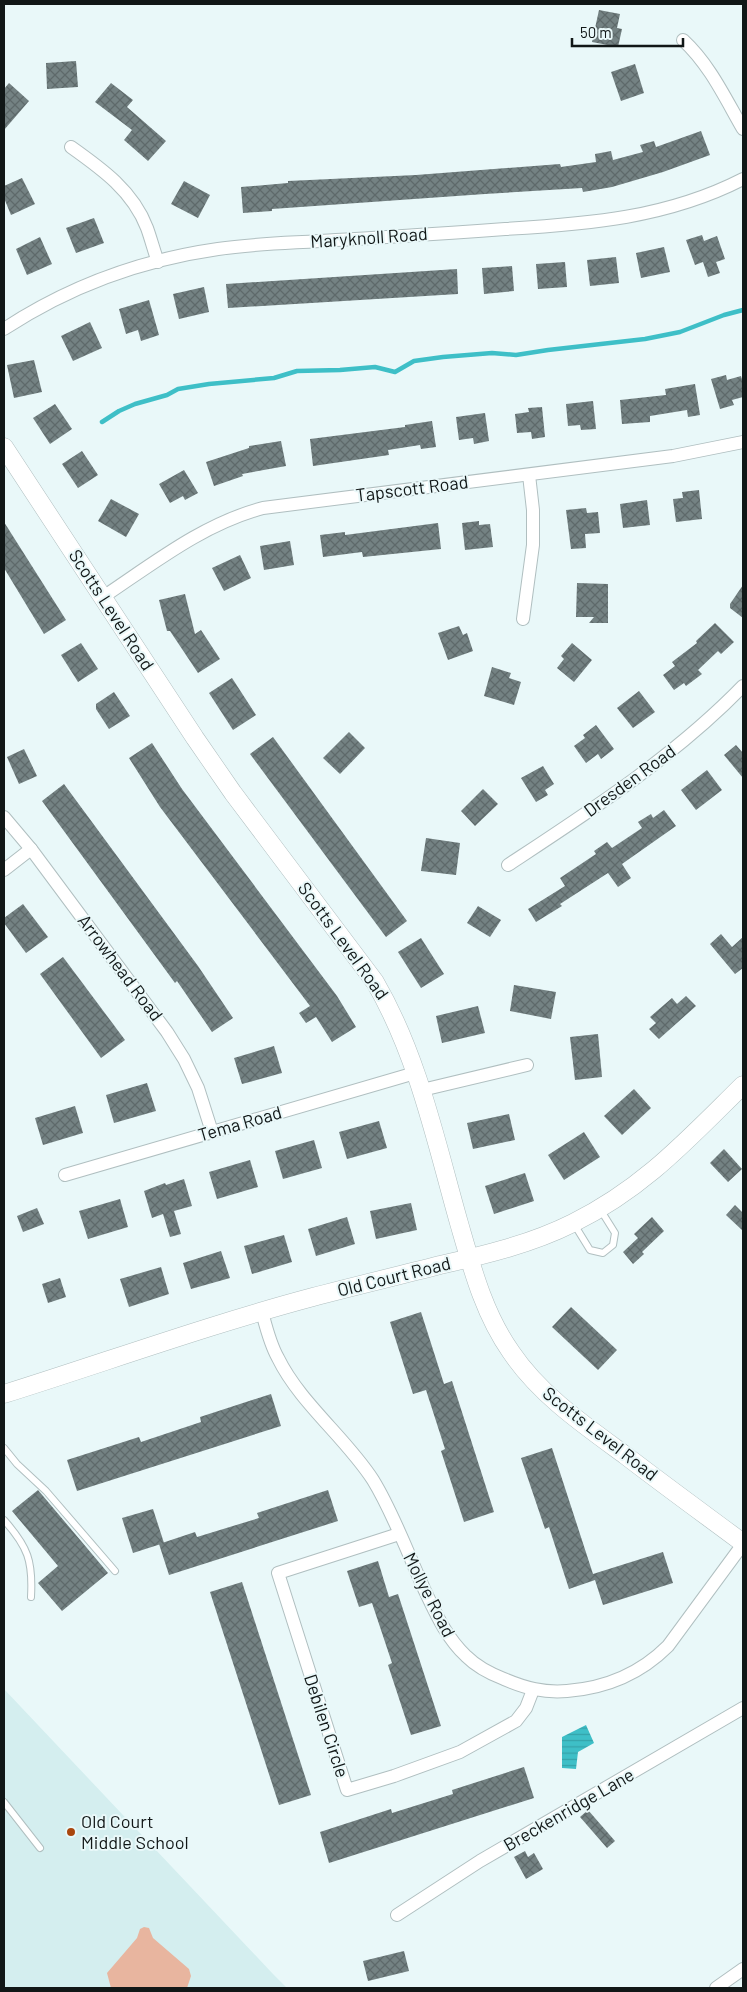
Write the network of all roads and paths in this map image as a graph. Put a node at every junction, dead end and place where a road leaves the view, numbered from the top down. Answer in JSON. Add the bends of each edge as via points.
{"nodes":[{"id":1,"x":683,"y":40,"type":"dead end"},
{"id":2,"x":743,"y":129,"type":"edge"},
{"id":3,"x":71,"y":147,"type":"dead end"},
{"id":4,"x":743,"y":179,"type":"edge"},
{"id":5,"x":158,"y":262,"type":"junction"},
{"id":6,"x":4,"y":329,"type":"edge"},
{"id":7,"x":743,"y":442,"type":"edge"},
{"id":8,"x":4,"y":447,"type":"edge"},
{"id":9,"x":529,"y":475,"type":"junction"},
{"id":10,"x":103,"y":597,"type":"junction"},
{"id":11,"x":522,"y":619,"type":"dead end"},
{"id":12,"x":743,"y":686,"type":"edge"},
{"id":13,"x":4,"y":817,"type":"edge"},
{"id":14,"x":31,"y":849,"type":"junction"},
{"id":15,"x":508,"y":865,"type":"dead end"},
{"id":16,"x":4,"y":870,"type":"edge"},
{"id":17,"x":527,"y":1065,"type":"dead end"},
{"id":18,"x":415,"y":1073,"type":"junction"},
{"id":19,"x":743,"y":1085,"type":"edge"},
{"id":20,"x":422,"y":1090,"type":"junction"},
{"id":21,"x":212,"y":1132,"type":"junction"},
{"id":22,"x":65,"y":1175,"type":"dead end"},
{"id":23,"x":600,"y":1208,"type":"junction"},
{"id":24,"x":573,"y":1223,"type":"junction"},
{"id":25,"x":469,"y":1258,"type":"junction"},
{"id":26,"x":262,"y":1312,"type":"junction"},
{"id":27,"x":4,"y":1394,"type":"edge"},
{"id":28,"x":4,"y":1448,"type":"edge"},
{"id":29,"x":4,"y":1520,"type":"edge"},
{"id":30,"x":399,"y":1534,"type":"junction"},
{"id":31,"x":743,"y":1544,"type":"edge"},
{"id":32,"x":115,"y":1571,"type":"dead end"},
{"id":33,"x":31,"y":1597,"type":"dead end"},
{"id":34,"x":533,"y":1690,"type":"junction"},
{"id":35,"x":743,"y":1708,"type":"edge"},
{"id":36,"x":4,"y":1802,"type":"edge"},
{"id":37,"x":40,"y":1848,"type":"dead end"},
{"id":38,"x":397,"y":1915,"type":"dead end"},
{"id":39,"x":743,"y":1969,"type":"edge"},
{"id":40,"x":716,"y":1988,"type":"edge"}],
"edges":[{"from":1,"to":2,"type":"street","via":[[709,68]]},
{"from":3,"to":5,"type":"street","via":[[120,185],[147,227]]},
{"from":4,"to":5,"type":"street","name":"Maryknoll Road","via":[[671,207],[628,218],[218,249]]},
{"from":5,"to":6,"type":"street","name":"Maryknoll Road","via":[[77,288]]},
{"from":7,"to":9,"type":"street","name":"Tapscott Road","via":[[673,456]]},
{"from":8,"to":10,"type":"main road","name":"Scotts Level Road"},
{"from":9,"to":10,"type":"street","name":"Tapscott Road","via":[[289,504],[242,514],[202,532]]},
{"from":9,"to":11,"type":"street","via":[[533,545]]},
{"from":10,"to":18,"type":"main road","name":"Scotts Level Road","via":[[233,793],[375,982],[394,1017]]},
{"from":12,"to":15,"type":"street","name":"Dresden Road","via":[[668,754]]},
{"from":13,"to":14,"type":"street","name":"Arrowhead Road"},
{"from":14,"to":16,"type":"street"},
{"from":14,"to":21,"type":"street","name":"Arrowhead Road","via":[[167,1032],[198,1088]]},
{"from":17,"to":20,"type":"street"},
{"from":18,"to":20,"type":"main road","name":"Scotts Level Road"},
{"from":18,"to":21,"type":"street","name":"Tema Road"},
{"from":19,"to":23,"type":"main road","name":"Old Court Road","via":[[670,1157]]},
{"from":20,"to":25,"type":"main road","name":"Scotts Level Road"},
{"from":21,"to":22,"type":"street","name":"Tema Road"},
{"from":23,"to":24,"type":"main road","name":"Old Court Road"},
{"from":23,"to":24,"type":"lane","via":[[615,1233],[612,1246],[603,1253],[590,1250]]},
{"from":24,"to":25,"type":"main road","name":"Old Court Road","via":[[528,1242]]},
{"from":25,"to":26,"type":"main road","name":"Old Court Road"},
{"from":25,"to":31,"type":"main road","name":"Scotts Level Road","via":[[494,1324],[533,1380],[566,1411]]},
{"from":26,"to":27,"type":"main road","name":"Old Court Road"},
{"from":26,"to":30,"type":"street","name":"Mollye Road","via":[[278,1359],[295,1385],[367,1472]]},
{"from":28,"to":32,"type":"lane"},
{"from":29,"to":33,"type":"lane","via":[[18,1536],[29,1558]]},
{"from":30,"to":34,"type":"street","name":"Mollye Road","via":[[442,1628],[454,1644],[467,1658],[498,1677]]},
{"from":30,"to":34,"type":"street","name":"Debilen Circle","via":[[278,1573],[347,1790],[460,1752],[516,1721],[526,1708]]},
{"from":31,"to":34,"type":"street","name":"Mollye Road","via":[[668,1646],[654,1660],[638,1671],[597,1687],[554,1692]]},
{"from":35,"to":38,"type":"street","name":"Breckenridge Lane","via":[[480,1861]]},
{"from":36,"to":37,"type":"lane"},
{"from":39,"to":40,"type":"street"}]}
